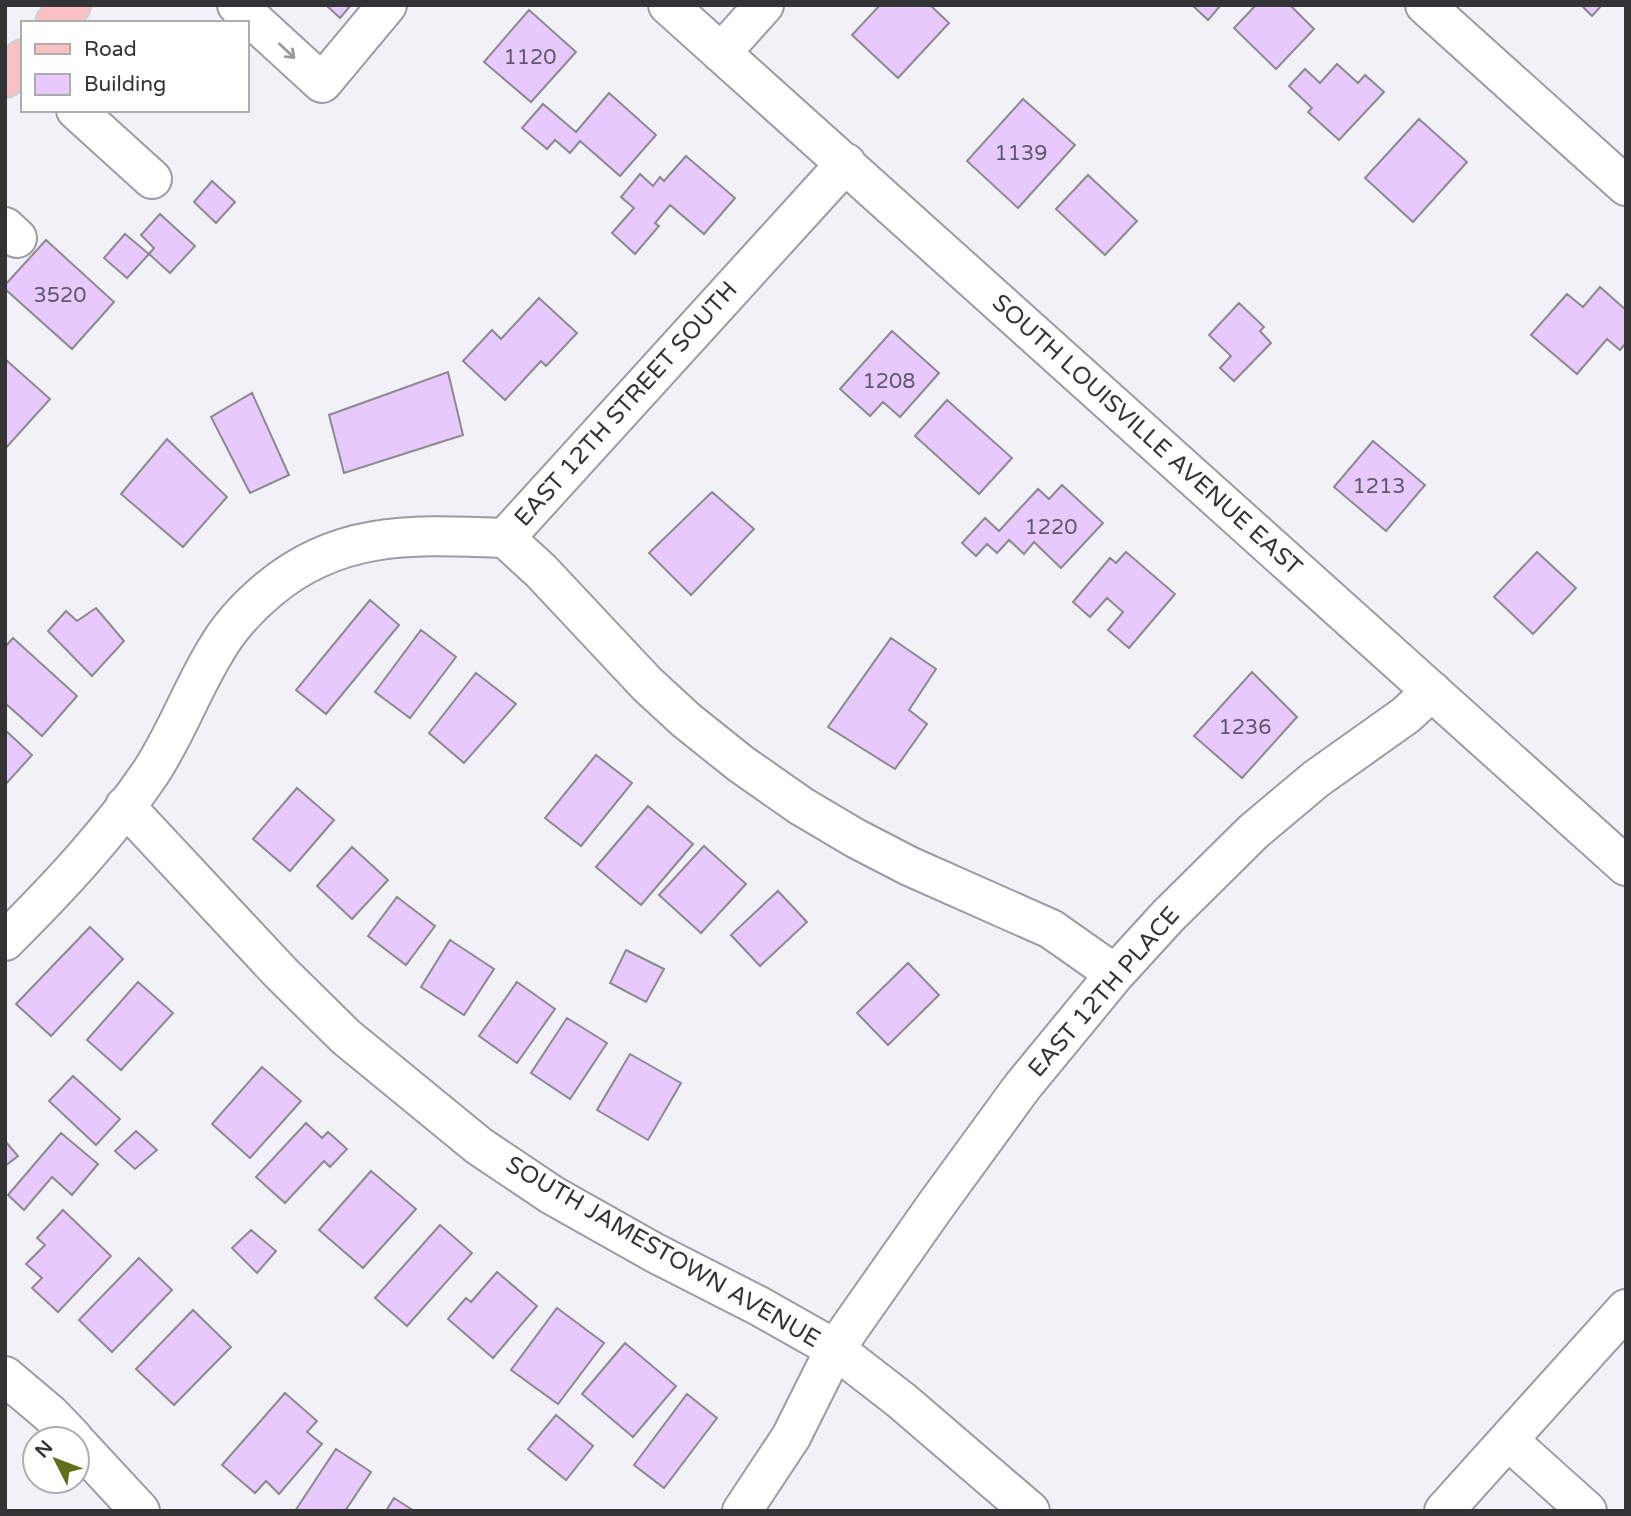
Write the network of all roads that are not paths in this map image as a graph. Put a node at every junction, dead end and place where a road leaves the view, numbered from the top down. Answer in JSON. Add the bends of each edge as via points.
{"nodes":[{"id":1,"x":71,"y":5,"type":"edge"},
{"id":2,"x":237,"y":5,"type":"edge"},
{"id":3,"x":387,"y":5,"type":"edge"},
{"id":4,"x":668,"y":5,"type":"edge"},
{"id":5,"x":764,"y":5,"type":"edge"},
{"id":6,"x":1425,"y":5,"type":"edge"},
{"id":7,"x":57,"y":21,"type":"edge"},
{"id":8,"x":721,"y":53,"type":"junction"},
{"id":9,"x":78,"y":112,"type":"edge"},
{"id":10,"x":846,"y":163,"type":"junction"},
{"id":11,"x":152,"y":179,"type":"dead end"},
{"id":12,"x":1626,"y":186,"type":"edge"},
{"id":13,"x":505,"y":538,"type":"junction"},
{"id":14,"x":1432,"y":691,"type":"junction"},
{"id":15,"x":125,"y":806,"type":"junction"},
{"id":16,"x":1626,"y":866,"type":"edge"},
{"id":17,"x":5,"y":941,"type":"edge"},
{"id":18,"x":1115,"y":974,"type":"junction"},
{"id":19,"x":1626,"y":1309,"type":"edge"},
{"id":20,"x":835,"y":1349,"type":"junction"},
{"id":21,"x":5,"y":1376,"type":"edge"},
{"id":22,"x":60,"y":1425,"type":"edge"},
{"id":23,"x":1508,"y":1440,"type":"junction"},
{"id":24,"x":91,"y":1458,"type":"edge"},
{"id":25,"x":140,"y":1511,"type":"edge"},
{"id":26,"x":742,"y":1511,"type":"edge"},
{"id":27,"x":1030,"y":1511,"type":"edge"},
{"id":28,"x":1444,"y":1511,"type":"edge"},
{"id":29,"x":1587,"y":1511,"type":"edge"}],
"edges":[{"from":1,"to":7,"type":"main road"},
{"from":2,"to":3,"type":"street","one_way":true,"via":[[322,83]]},
{"from":4,"to":8,"type":"street","name":"SOUTH LOUISVILLE AVENUE EAST"},
{"from":5,"to":8,"type":"street"},
{"from":6,"to":12,"type":"street"},
{"from":8,"to":10,"type":"street","name":"SOUTH LOUISVILLE AVENUE EAST"},
{"from":9,"to":11,"type":"street"},
{"from":10,"to":13,"type":"street","name":"EAST 12TH STREET SOUTH"},
{"from":10,"to":14,"type":"street","name":"SOUTH LOUISVILLE AVENUE EAST"},
{"from":13,"to":15,"type":"street","name":"EAST 12TH STREET SOUTH","via":[[427,535],[378,539],[334,549],[286,575],[247,609],[217,648],[152,771]]},
{"from":13,"to":18,"type":"street","via":[[647,684],[741,764],[855,838],[1051,929]]},
{"from":14,"to":16,"type":"street","name":"SOUTH LOUISVILLE AVENUE EAST"},
{"from":14,"to":18,"type":"street","name":"EAST 12TH PLACE","via":[[1254,831]]},
{"from":15,"to":17,"type":"street","name":"EAST 12TH STREET SOUTH","via":[[71,875]]},
{"from":15,"to":20,"type":"street","name":"SOUTH JAMESTOWN AVENUE","via":[[346,1037],[479,1146],[552,1195]]},
{"from":18,"to":20,"type":"street","name":"EAST 12TH PLACE","via":[[1022,1087]]},
{"from":19,"to":23,"type":"street"},
{"from":20,"to":26,"type":"street","name":"EAST 12TH PLACE","via":[[790,1437]]},
{"from":20,"to":27,"type":"street","name":"SOUTH JAMESTOWN AVENUE"},
{"from":21,"to":22,"type":"street"},
{"from":23,"to":28,"type":"street"},
{"from":23,"to":29,"type":"street"},
{"from":24,"to":25,"type":"street"}]}
